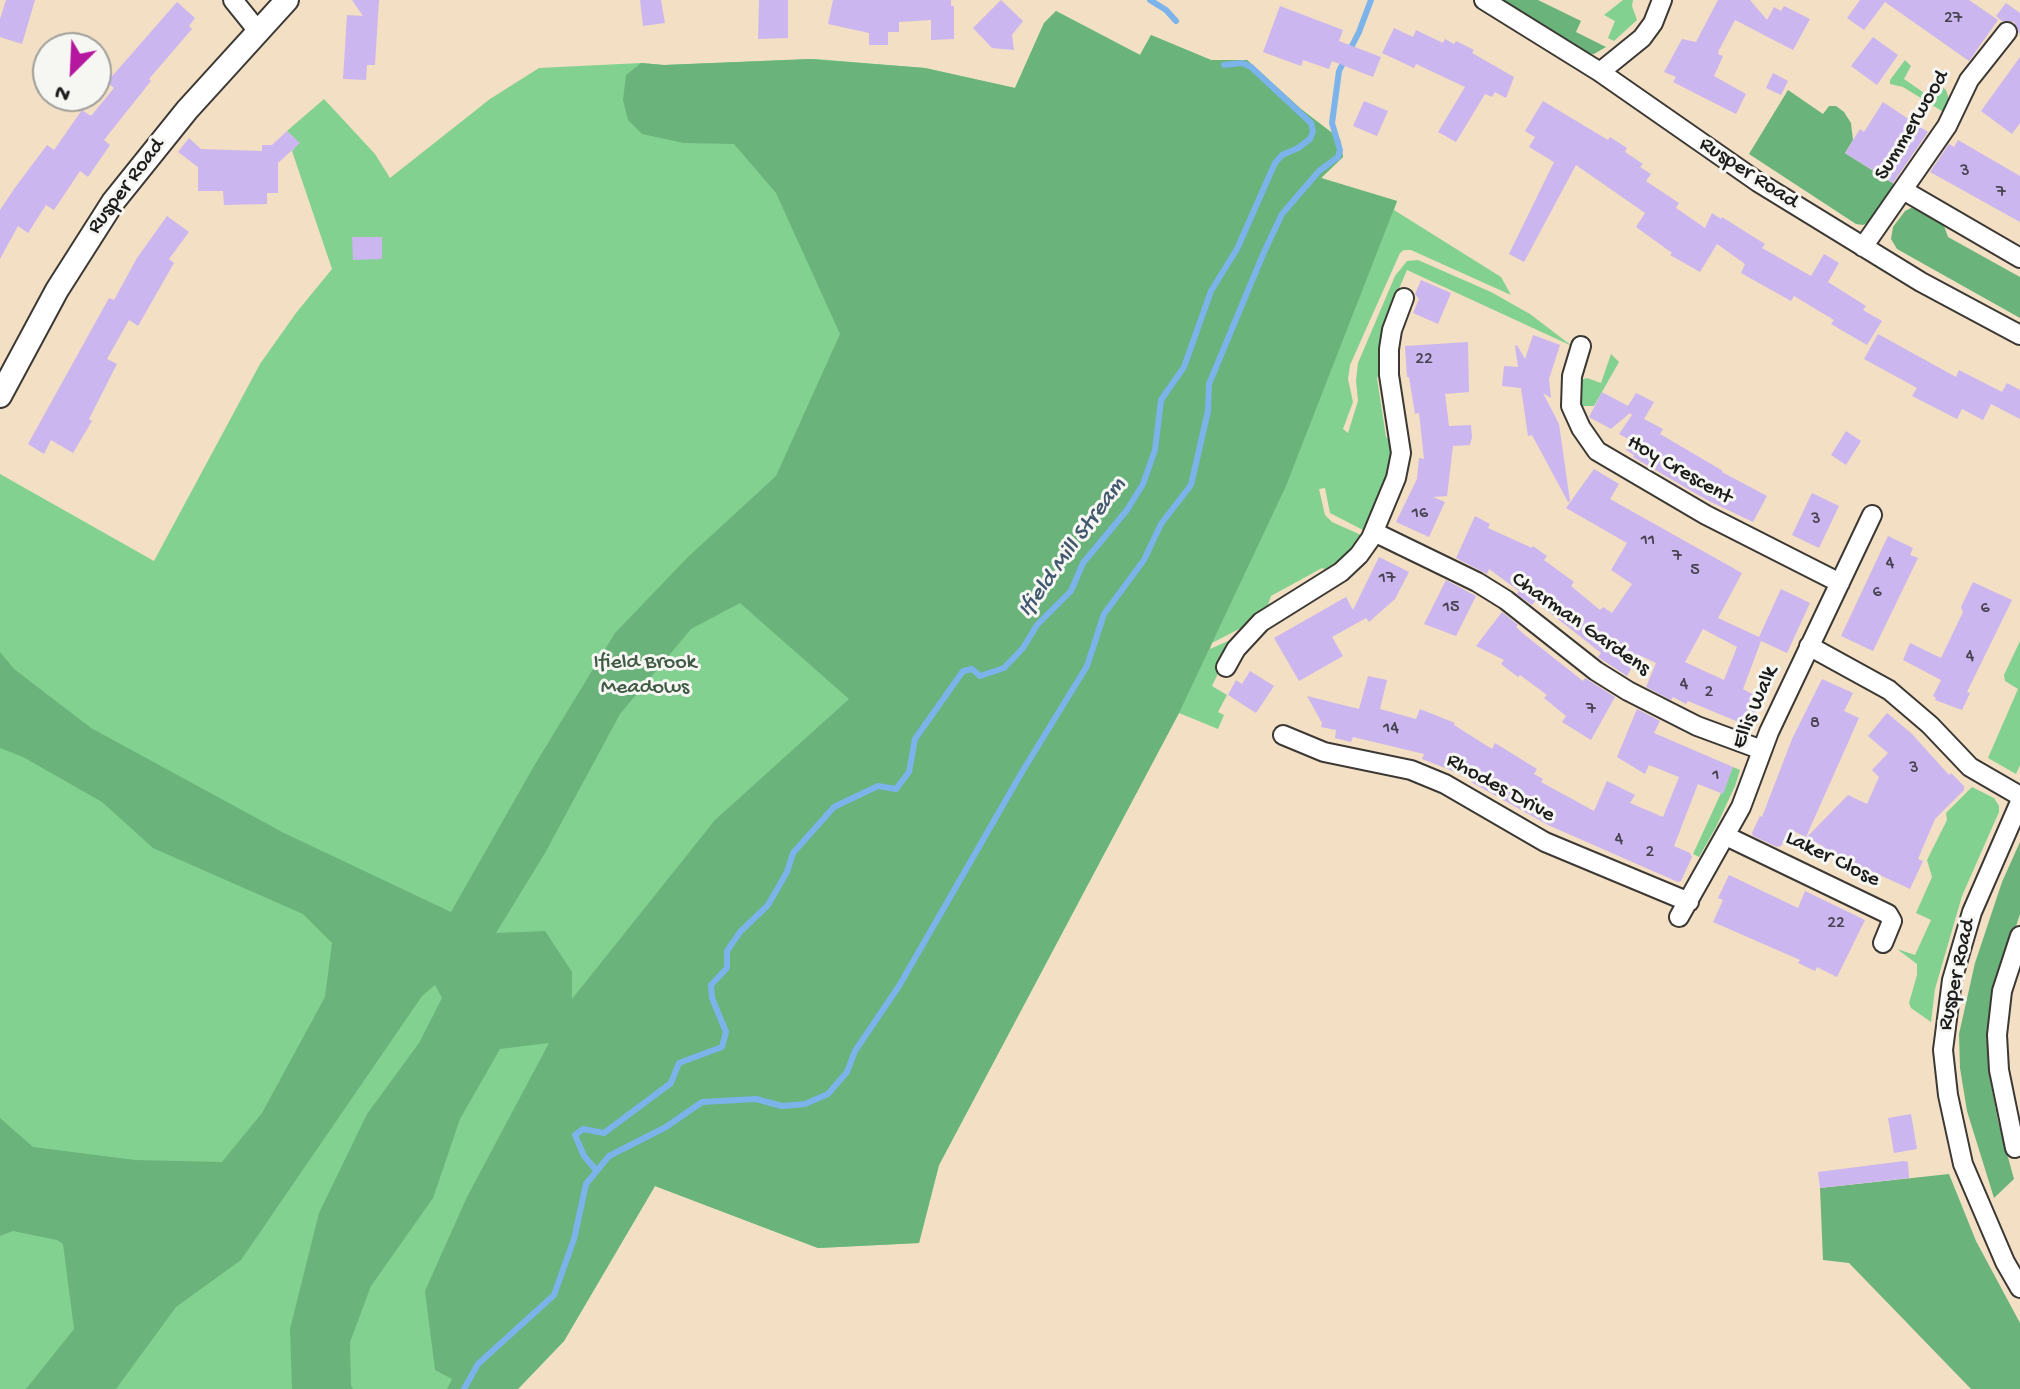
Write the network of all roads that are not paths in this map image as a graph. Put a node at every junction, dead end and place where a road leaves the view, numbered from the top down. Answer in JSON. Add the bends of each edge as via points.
{"nodes":[{"id":1,"x":233,"y":0,"type":"edge"},
{"id":2,"x":287,"y":0,"type":"edge"},
{"id":3,"x":1484,"y":0,"type":"edge"},
{"id":4,"x":1662,"y":0,"type":"edge"},
{"id":5,"x":258,"y":31,"type":"junction"},
{"id":6,"x":2007,"y":32,"type":"dead end"},
{"id":7,"x":1600,"y":72,"type":"junction"},
{"id":8,"x":1903,"y":190,"type":"junction"},
{"id":9,"x":1863,"y":247,"type":"junction"},
{"id":10,"x":2020,"y":258,"type":"edge"},
{"id":11,"x":1404,"y":298,"type":"dead end"},
{"id":12,"x":2020,"y":335,"type":"edge"},
{"id":13,"x":1581,"y":346,"type":"dead end"},
{"id":14,"x":0,"y":396,"type":"edge"},
{"id":15,"x":1872,"y":515,"type":"dead end"},
{"id":16,"x":1374,"y":532,"type":"junction"},
{"id":17,"x":1840,"y":583,"type":"junction"},
{"id":18,"x":1809,"y":646,"type":"junction"},
{"id":19,"x":1226,"y":667,"type":"dead end"},
{"id":20,"x":1283,"y":735,"type":"dead end"},
{"id":21,"x":1762,"y":750,"type":"junction"},
{"id":22,"x":2020,"y":796,"type":"edge"},
{"id":23,"x":2020,"y":802,"type":"edge"},
{"id":24,"x":1726,"y":836,"type":"junction"},
{"id":25,"x":1684,"y":909,"type":"joint"},
{"id":26,"x":2020,"y":936,"type":"edge"},
{"id":27,"x":1883,"y":943,"type":"dead end"},
{"id":28,"x":2015,"y":1148,"type":"dead end"},
{"id":29,"x":2020,"y":1288,"type":"edge"}],
"edges":[{"from":1,"to":5,"type":"street"},
{"from":2,"to":5,"type":"street","name":"Rusper Road"},
{"from":3,"to":7,"type":"street","name":"Rusper Road"},
{"from":4,"to":7,"type":"street","via":[[1642,38]]},
{"from":5,"to":14,"type":"street","name":"Rusper Road","via":[[113,202],[57,290]]},
{"from":6,"to":8,"type":"street","name":"Summerwood","via":[[1969,80],[1947,126]]},
{"from":7,"to":9,"type":"street","name":"Rusper Road","via":[[1758,182]]},
{"from":8,"to":9,"type":"street","name":"Summerwood"},
{"from":8,"to":10,"type":"street"},
{"from":9,"to":12,"type":"street","name":"Rusper Road"},
{"from":11,"to":16,"type":"street","via":[[1389,349],[1401,453]]},
{"from":13,"to":17,"type":"street","name":"Hoy Crescent","via":[[1571,406],[1597,451],[1706,515]]},
{"from":15,"to":17,"type":"street","name":"Ellis Walk"},
{"from":16,"to":19,"type":"street","via":[[1341,572],[1261,622]]},
{"from":16,"to":21,"type":"street","name":"Charman Gardens","via":[[1506,600],[1628,691],[1676,717]]},
{"from":17,"to":18,"type":"street","name":"Ellis Walk"},
{"from":18,"to":21,"type":"street","name":"Ellis Walk"},
{"from":18,"to":22,"type":"street","via":[[1889,690],[1970,767]]},
{"from":20,"to":25,"type":"street","name":"Rhodes Drive","via":[[1324,752],[1411,770],[1445,784],[1545,842]]},
{"from":21,"to":24,"type":"street","name":"Ellis Walk"},
{"from":23,"to":29,"type":"street","name":"Rusper Road","via":[[1972,912],[1950,992],[1943,1050],[1963,1164]]},
{"from":24,"to":25,"type":"street","name":"Ellis Walk"},
{"from":24,"to":27,"type":"street","name":"Laker Close","via":[[1888,914],[1892,921]]},
{"from":26,"to":28,"type":"street","via":[[2002,991],[1997,1035]]}]}
